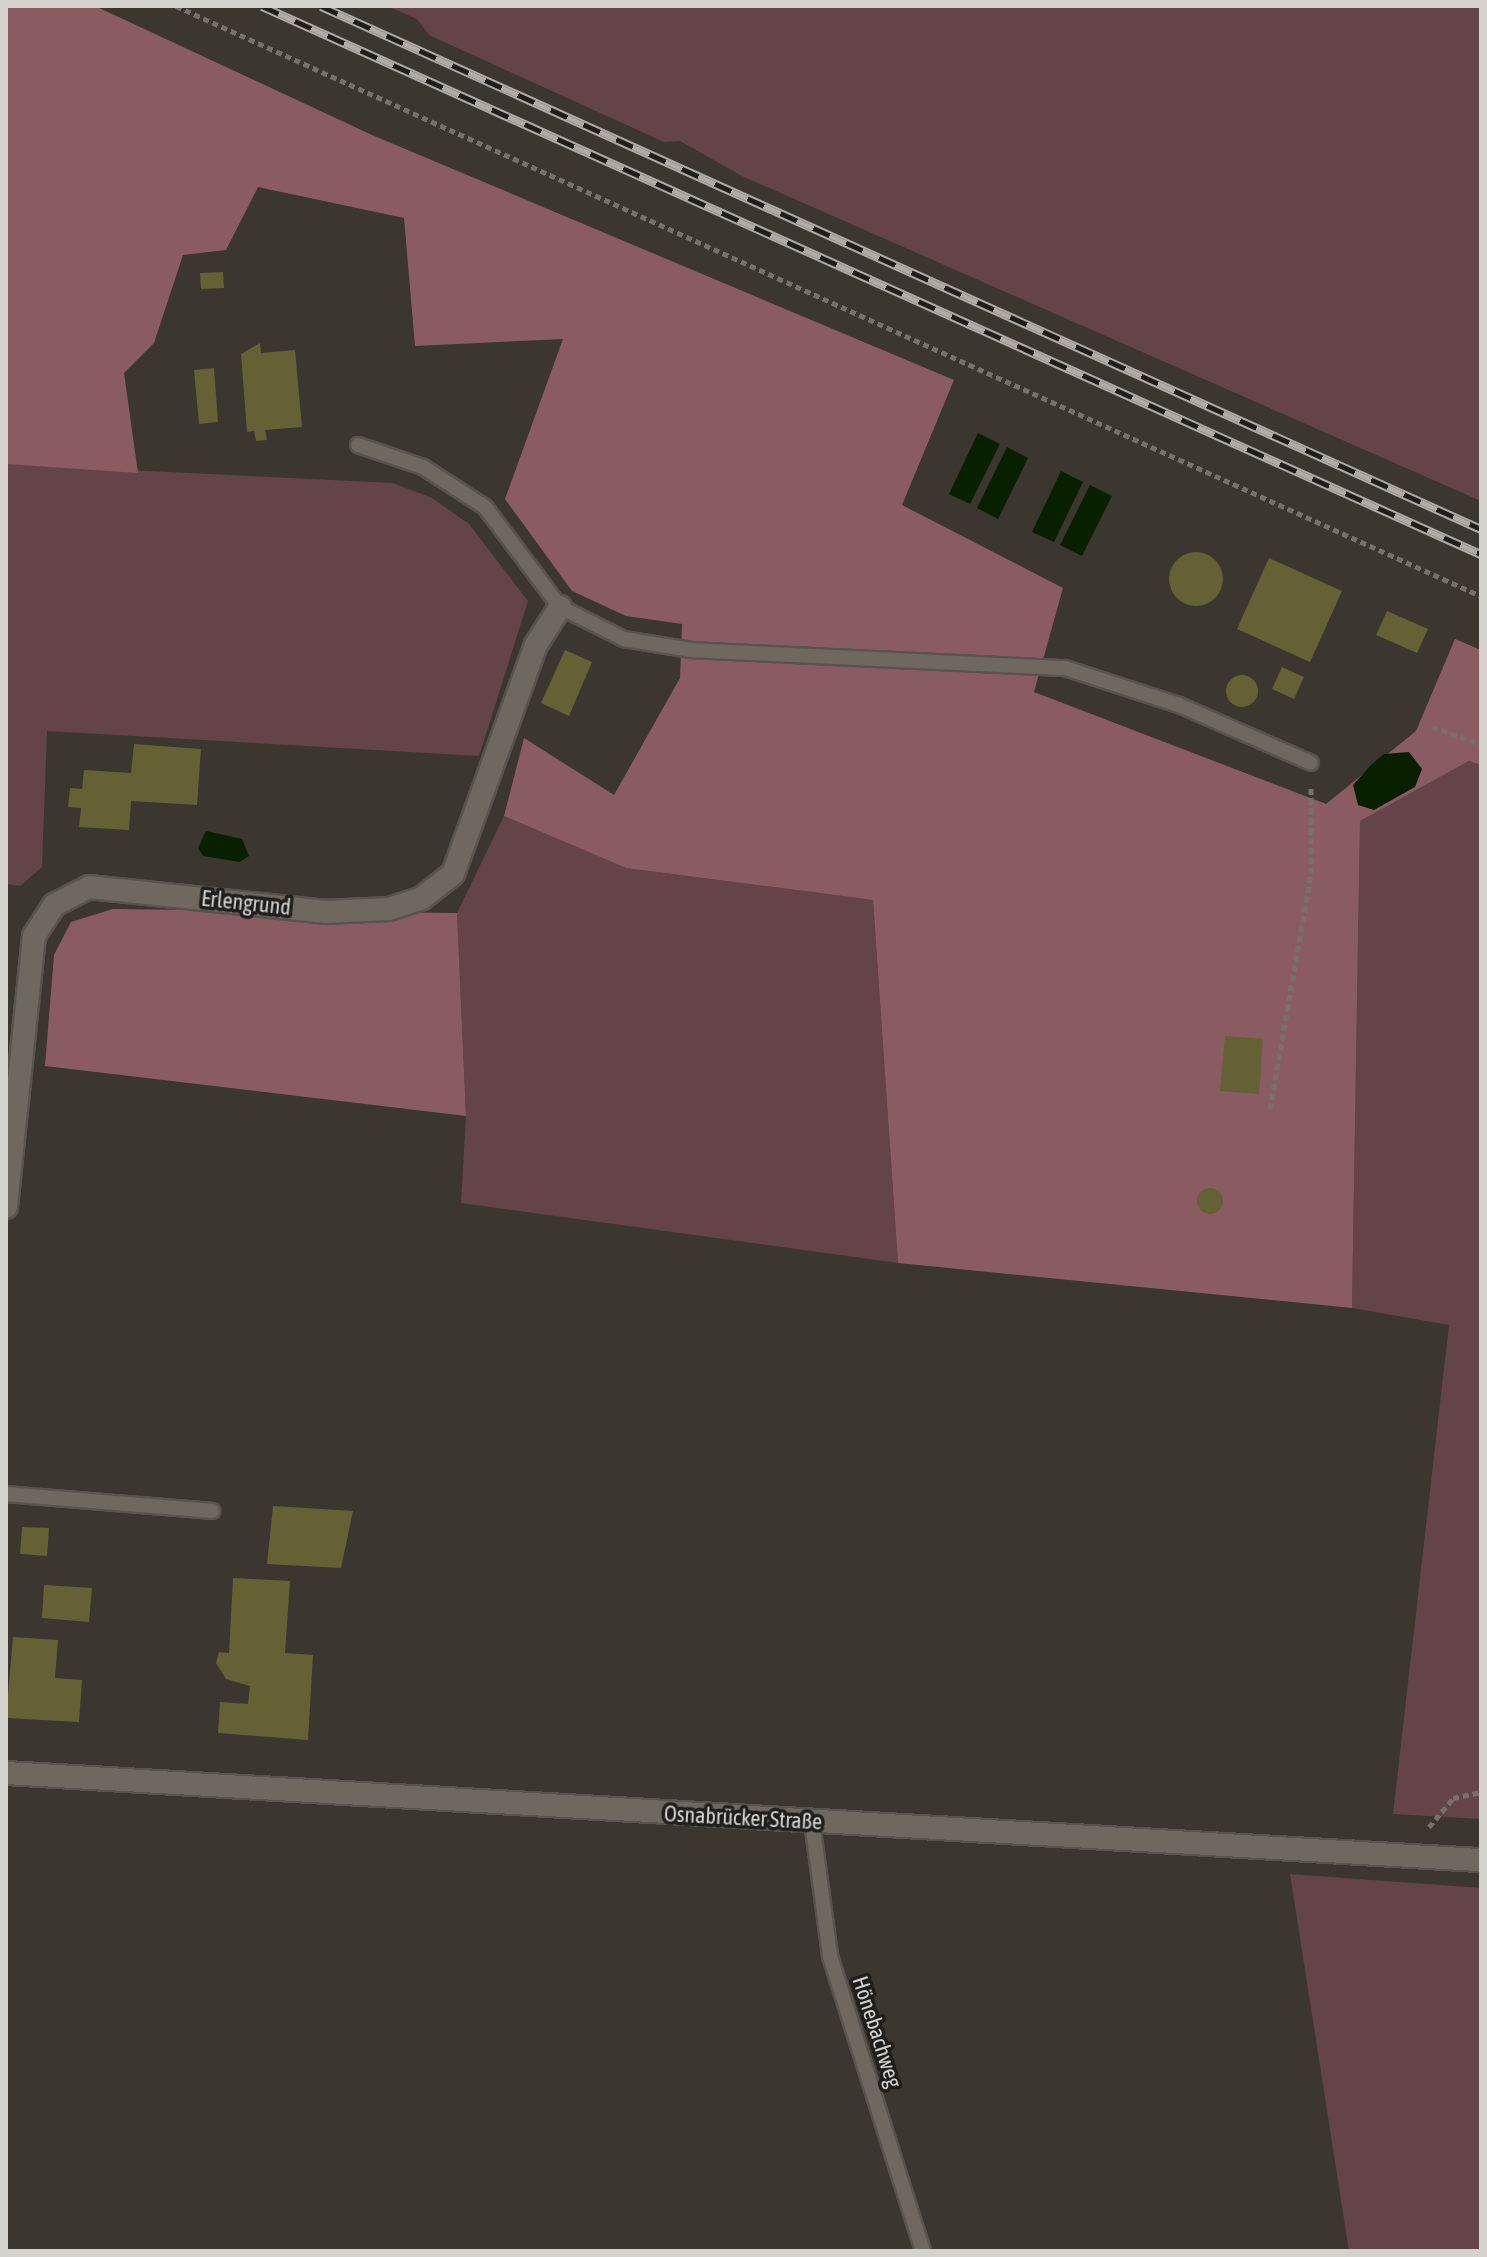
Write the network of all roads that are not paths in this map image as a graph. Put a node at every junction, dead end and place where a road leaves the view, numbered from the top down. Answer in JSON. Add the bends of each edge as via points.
{"nodes":[{"id":1,"x":358,"y":445,"type":"dead end"},
{"id":2,"x":560,"y":607,"type":"junction"},
{"id":3,"x":1311,"y":763,"type":"road end"},
{"id":4,"x":6,"y":1207,"type":"edge"},
{"id":5,"x":6,"y":1494,"type":"edge"},
{"id":6,"x":212,"y":1511,"type":"dead end"},
{"id":7,"x":6,"y":1773,"type":"edge"},
{"id":8,"x":812,"y":1822,"type":"junction"},
{"id":9,"x":1481,"y":1860,"type":"edge"},
{"id":10,"x":923,"y":2251,"type":"edge"}],
"edges":[{"from":1,"to":2,"type":"lane","via":[[423,467],[485,507]]},
{"from":2,"to":3,"type":"lane","via":[[624,639],[691,650],[1065,668],[1179,705]]},
{"from":2,"to":4,"type":"main road","name":"Erlengrund","via":[[536,645],[453,874],[422,898],[389,909],[325,912],[89,887],[54,905],[32,950]]},
{"from":5,"to":6,"type":"lane"},
{"from":7,"to":8,"type":"main road","name":"Osnabrücker Straße"},
{"from":8,"to":9,"type":"main road","name":"Osnabrücker Straße"},
{"from":8,"to":10,"type":"lane","name":"Hönebachweg","via":[[830,1956]]}]}
